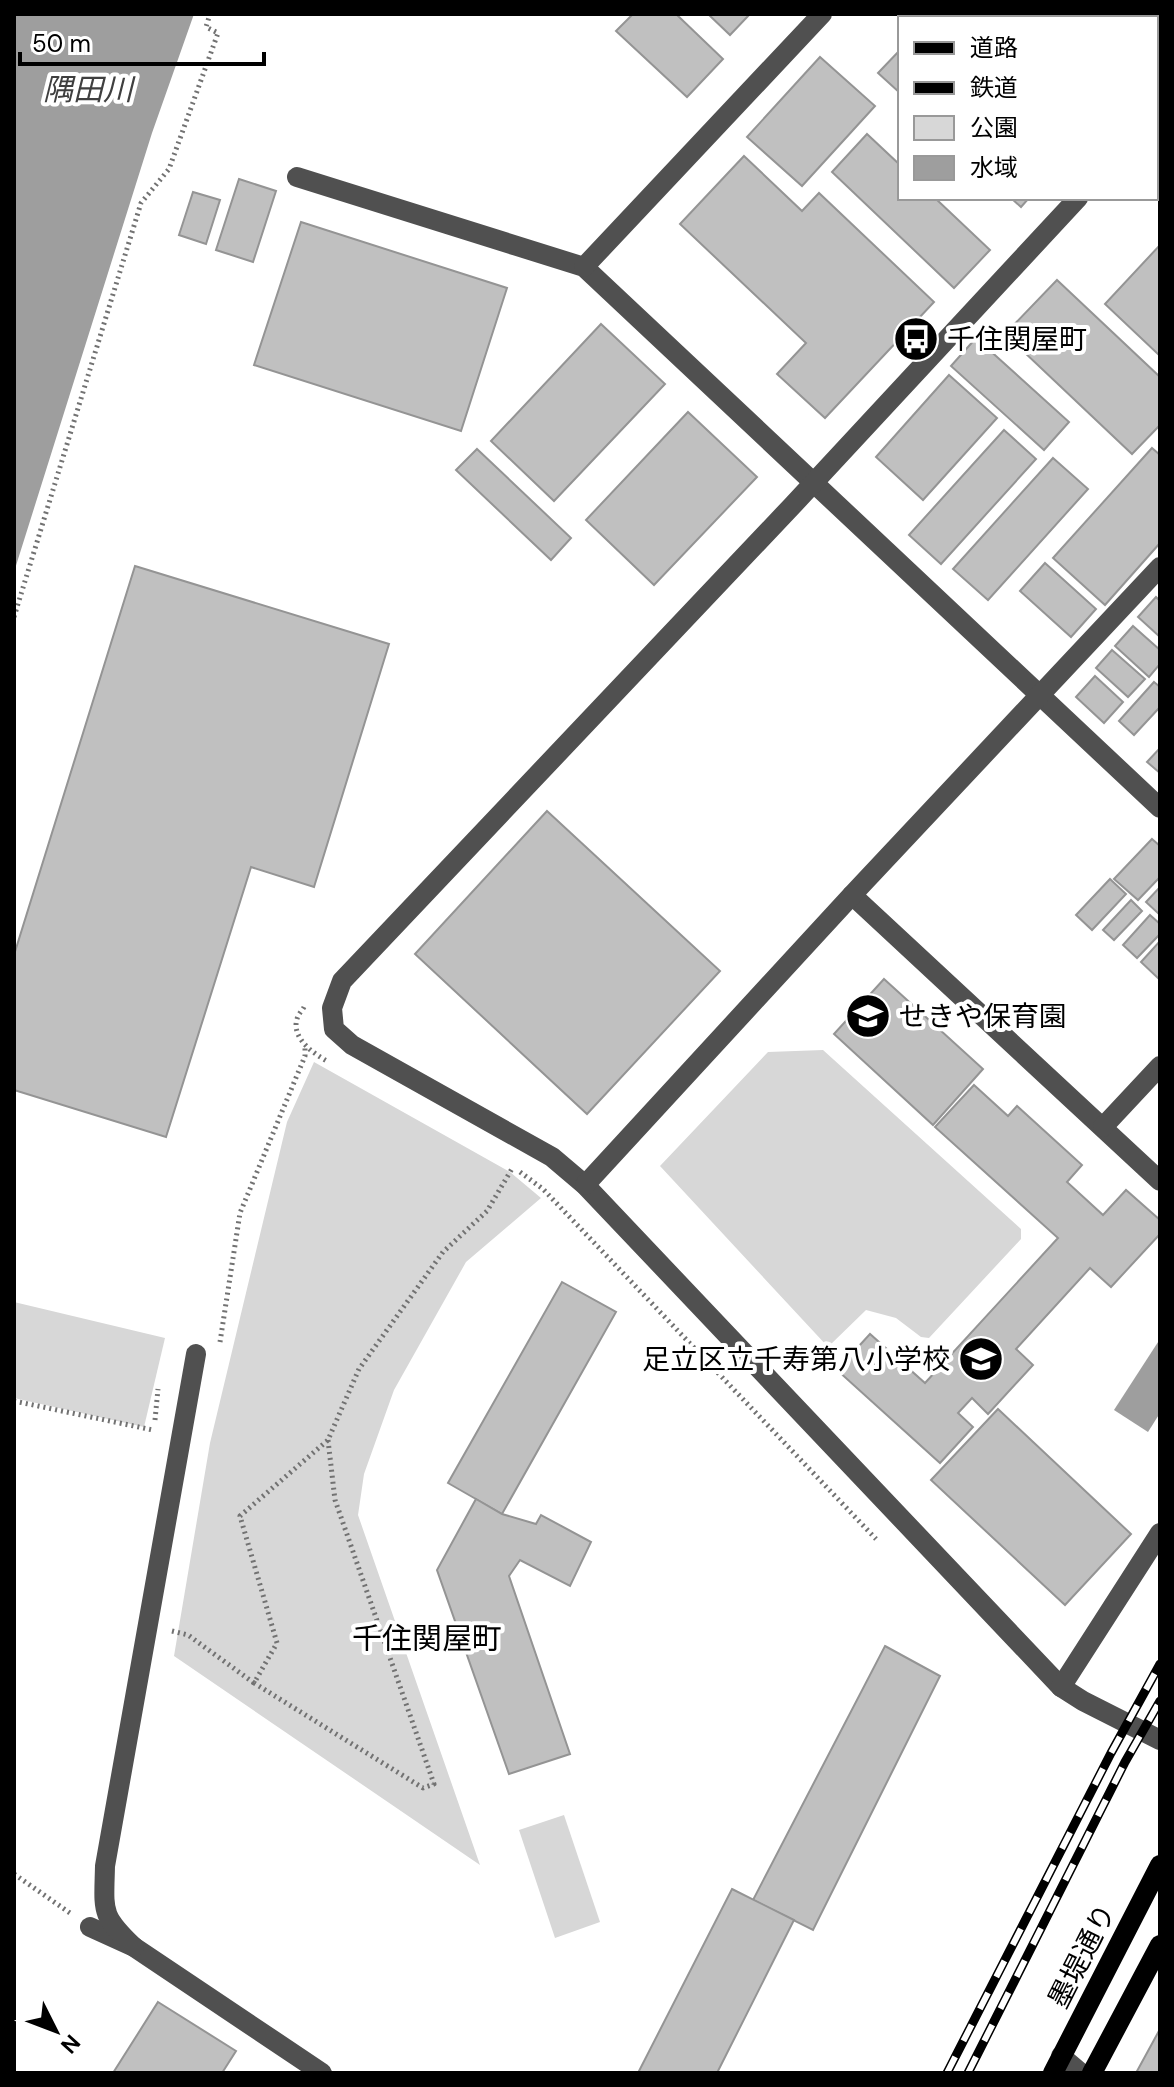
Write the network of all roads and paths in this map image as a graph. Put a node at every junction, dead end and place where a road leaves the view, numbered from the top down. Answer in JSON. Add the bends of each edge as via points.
{"nodes":[{"id":1,"x":210,"y":14,"type":"edge"},
{"id":2,"x":822,"y":14,"type":"edge"},
{"id":3,"x":297,"y":177,"type":"dead end"},
{"id":4,"x":1076,"y":200,"type":"edge"},
{"id":5,"x":584,"y":267,"type":"junction"},
{"id":6,"x":813,"y":483,"type":"junction"},
{"id":7,"x":1160,"y":567,"type":"edge"},
{"id":8,"x":14,"y":617,"type":"edge"},
{"id":9,"x":1040,"y":694,"type":"junction"},
{"id":10,"x":1160,"y":808,"type":"edge"},
{"id":11,"x":852,"y":895,"type":"junction"},
{"id":12,"x":311,"y":996,"type":"dead end"},
{"id":13,"x":305,"y":1045,"type":"junction"},
{"id":14,"x":329,"y":1062,"type":"dead end"},
{"id":15,"x":1160,"y":1066,"type":"edge"},
{"id":16,"x":1103,"y":1127,"type":"junction"},
{"id":17,"x":500,"y":1160,"type":"dead end"},
{"id":18,"x":513,"y":1167,"type":"junction"},
{"id":19,"x":1160,"y":1181,"type":"edge"},
{"id":20,"x":585,"y":1185,"type":"junction"},
{"id":21,"x":219,"y":1350,"type":"dead end"},
{"id":22,"x":196,"y":1354,"type":"dead end"},
{"id":23,"x":14,"y":1401,"type":"edge"},
{"id":24,"x":153,"y":1430,"type":"dead end"},
{"id":25,"x":328,"y":1440,"type":"junction"},
{"id":26,"x":1160,"y":1533,"type":"edge"},
{"id":27,"x":876,"y":1539,"type":"dead end"},
{"id":28,"x":169,"y":1646,"type":"dead end"},
{"id":29,"x":254,"y":1683,"type":"junction"},
{"id":30,"x":1061,"y":1687,"type":"junction"},
{"id":31,"x":1160,"y":1740,"type":"edge"},
{"id":32,"x":1160,"y":1865,"type":"edge"},
{"id":33,"x":14,"y":1874,"type":"edge"},
{"id":34,"x":90,"y":1927,"type":"joint"},
{"id":35,"x":1160,"y":1945,"type":"edge"},
{"id":36,"x":134,"y":1947,"type":"junction"},
{"id":37,"x":1057,"y":2065,"type":"edge"},
{"id":38,"x":322,"y":2073,"type":"edge"},
{"id":39,"x":1081,"y":2073,"type":"edge"},
{"id":40,"x":1092,"y":2073,"type":"edge"}],
"edges":[{"from":1,"to":8,"type":"path","via":[[206,27],[218,33],[169,169],[141,203]]},
{"from":2,"to":5,"type":"street"},
{"from":3,"to":5,"type":"street"},
{"from":4,"to":6,"type":"street"},
{"from":5,"to":6,"type":"street"},
{"from":6,"to":9,"type":"street"},
{"from":6,"to":20,"type":"street","via":[[342,981],[332,1008],[334,1029],[352,1045],[552,1157]]},
{"from":7,"to":9,"type":"street"},
{"from":9,"to":10,"type":"street"},
{"from":9,"to":11,"type":"street"},
{"from":11,"to":16,"type":"street"},
{"from":11,"to":20,"type":"street"},
{"from":12,"to":13,"type":"path","via":[[296,1020]]},
{"from":13,"to":14,"type":"path"},
{"from":13,"to":21,"type":"path","via":[[240,1213]]},
{"from":15,"to":16,"type":"street"},
{"from":16,"to":19,"type":"street"},
{"from":17,"to":18,"type":"path"},
{"from":18,"to":25,"type":"path","via":[[487,1211],[443,1252],[359,1369]]},
{"from":18,"to":27,"type":"path","via":[[543,1189]]},
{"from":20,"to":30,"type":"street"},
{"from":22,"to":36,"type":"street","via":[[105,1866],[106,1914]]},
{"from":23,"to":24,"type":"path"},
{"from":25,"to":29,"type":"path","via":[[240,1516],[277,1643]]},
{"from":25,"to":29,"type":"path","via":[[335,1500],[434,1784],[423,1788]]},
{"from":26,"to":30,"type":"street"},
{"from":28,"to":29,"type":"path","via":[[172,1631],[188,1635]]},
{"from":30,"to":31,"type":"street"},
{"from":32,"to":37,"type":"main road","name":"墨堤通り"},
{"from":33,"to":34,"type":"path"},
{"from":34,"to":36,"type":"street"},
{"from":35,"to":40,"type":"main road"},
{"from":36,"to":38,"type":"street"},
{"from":37,"to":39,"type":"street"}]}
